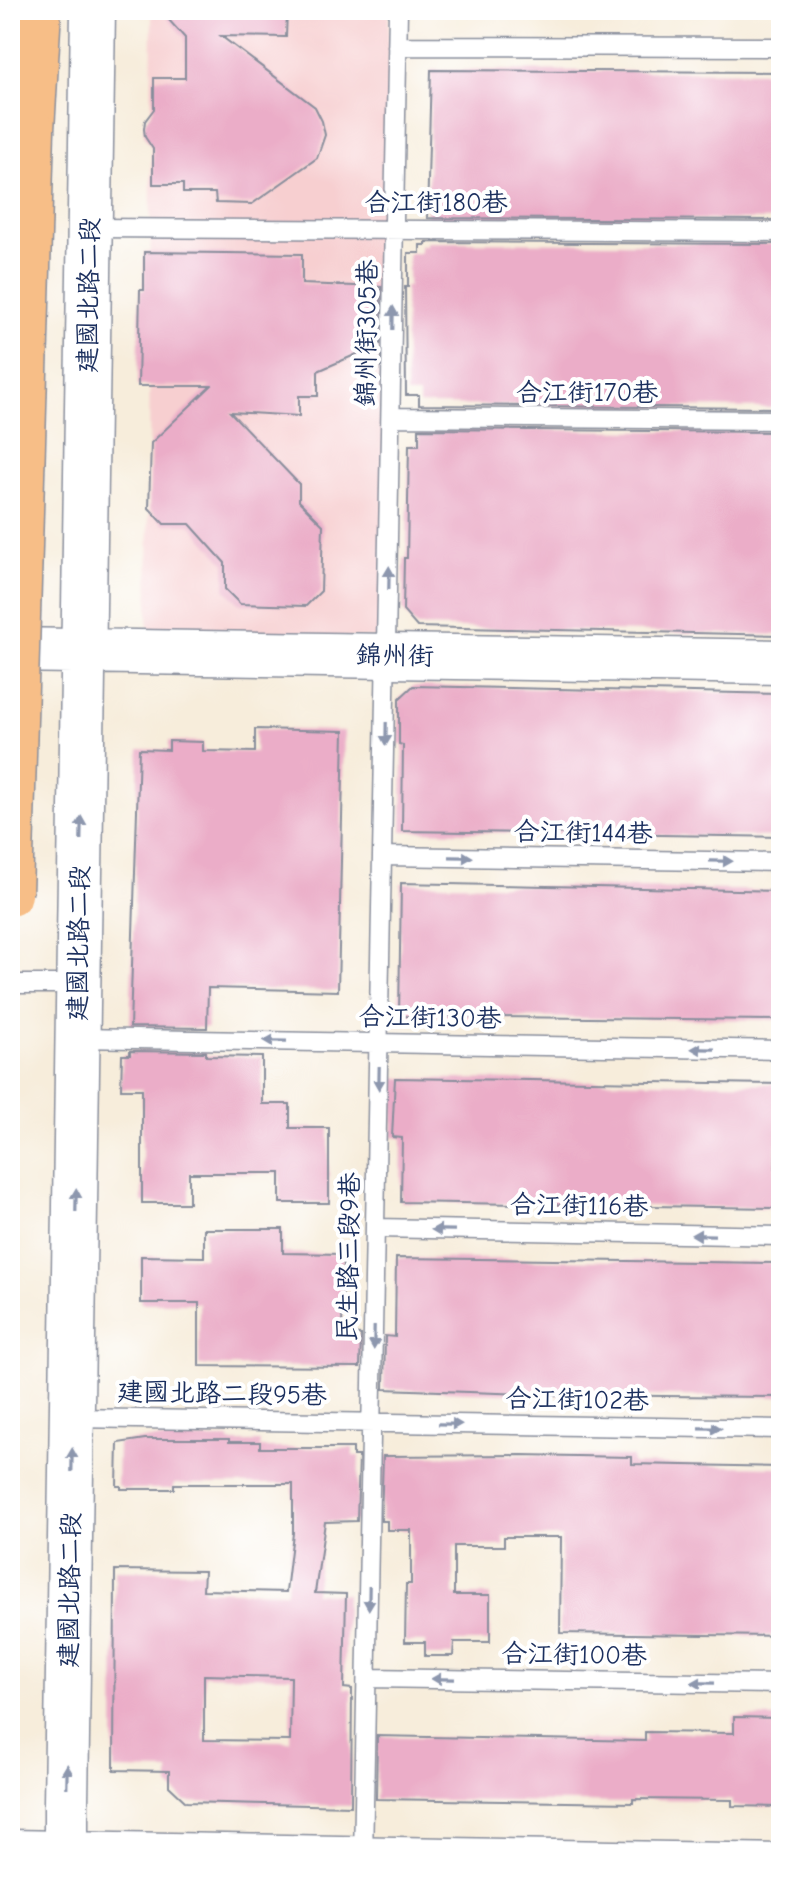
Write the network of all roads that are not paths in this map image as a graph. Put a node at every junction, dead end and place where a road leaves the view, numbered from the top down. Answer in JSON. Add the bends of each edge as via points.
{"nodes":[{"id":1,"x":39,"y":10,"type":"edge"},
{"id":2,"x":93,"y":10,"type":"edge"},
{"id":3,"x":398,"y":10,"type":"edge"},
{"id":4,"x":397,"y":46,"type":"junction"},
{"id":5,"x":781,"y":47,"type":"edge"},
{"id":6,"x":90,"y":228,"type":"junction"},
{"id":7,"x":395,"y":229,"type":"junction"},
{"id":8,"x":781,"y":232,"type":"edge"},
{"id":9,"x":392,"y":417,"type":"junction"},
{"id":10,"x":781,"y":420,"type":"edge"},
{"id":11,"x":10,"y":650,"type":"edge"},
{"id":12,"x":83,"y":652,"type":"junction"},
{"id":13,"x":387,"y":656,"type":"junction"},
{"id":14,"x":781,"y":662,"type":"edge"},
{"id":15,"x":383,"y":856,"type":"junction"},
{"id":16,"x":781,"y":862,"type":"edge"},
{"id":17,"x":10,"y":894,"type":"edge"},
{"id":18,"x":10,"y":984,"type":"edge"},
{"id":19,"x":78,"y":984,"type":"junction"},
{"id":20,"x":78,"y":1038,"type":"junction"},
{"id":21,"x":379,"y":1043,"type":"junction"},
{"id":22,"x":781,"y":1050,"type":"edge"},
{"id":23,"x":376,"y":1228,"type":"junction"},
{"id":24,"x":781,"y":1236,"type":"edge"},
{"id":25,"x":72,"y":1418,"type":"junction"},
{"id":26,"x":372,"y":1423,"type":"junction"},
{"id":27,"x":781,"y":1429,"type":"edge"},
{"id":28,"x":367,"y":1678,"type":"junction"},
{"id":29,"x":781,"y":1684,"type":"edge"},
{"id":30,"x":10,"y":1852,"type":"edge"},
{"id":31,"x":363,"y":1859,"type":"junction"},
{"id":32,"x":62,"y":1864,"type":"edge"},
{"id":33,"x":781,"y":1866,"type":"edge"}],
"edges":[{"from":1,"to":17,"type":"highway","bridge":true},
{"from":2,"to":6,"type":"street","name":"建國北路二段"},
{"from":3,"to":4,"type":"lane","name":"錦州街305巷"},
{"from":4,"to":5,"type":"lane"},
{"from":4,"to":7,"type":"lane","name":"錦州街305巷"},
{"from":6,"to":7,"type":"lane","name":"合江街180巷"},
{"from":6,"to":12,"type":"street","name":"建國北路二段"},
{"from":7,"to":8,"type":"lane","name":"合江街180巷"},
{"from":9,"to":7,"type":"lane","name":"錦州街305巷","one_way":true},
{"from":9,"to":10,"type":"lane","name":"合江街170巷"},
{"from":13,"to":9,"type":"lane","name":"錦州街305巷","one_way":true},
{"from":11,"to":12,"type":"street","name":"錦州街"},
{"from":12,"to":13,"type":"street","name":"錦州街"},
{"from":19,"to":12,"type":"street","name":"建國北路二段","one_way":true},
{"from":13,"to":14,"type":"street","name":"錦州街"},
{"from":13,"to":15,"type":"lane","name":"民生路三段9巷","one_way":true},
{"from":15,"to":16,"type":"lane","name":"合江街144巷","one_way":true},
{"from":15,"to":21,"type":"lane","name":"民生路三段9巷"},
{"from":18,"to":19,"type":"lane"},
{"from":19,"to":20,"type":"street","name":"建國北路二段"},
{"from":21,"to":20,"type":"lane","name":"合江街130巷","one_way":true},
{"from":25,"to":20,"type":"street","name":"建國北路二段","one_way":true},
{"from":22,"to":21,"type":"lane","name":"合江街130巷","one_way":true},
{"from":21,"to":23,"type":"lane","name":"民生路三段9巷","one_way":true},
{"from":24,"to":23,"type":"lane","name":"合江街116巷","one_way":true},
{"from":23,"to":26,"type":"lane","name":"民生路三段9巷","one_way":true},
{"from":25,"to":26,"type":"lane","name":"建國北路二段95巷"},
{"from":32,"to":25,"type":"street","name":"建國北路二段","one_way":true},
{"from":26,"to":27,"type":"lane","name":"合江街102巷","one_way":true},
{"from":26,"to":28,"type":"lane","name":"民生路三段9巷","one_way":true},
{"from":29,"to":28,"type":"lane","name":"合江街100巷","one_way":true},
{"from":28,"to":31,"type":"lane","name":"民生路三段9巷"},
{"from":30,"to":32,"type":"street"},
{"from":31,"to":32,"type":"street"},
{"from":31,"to":33,"type":"street"}]}
